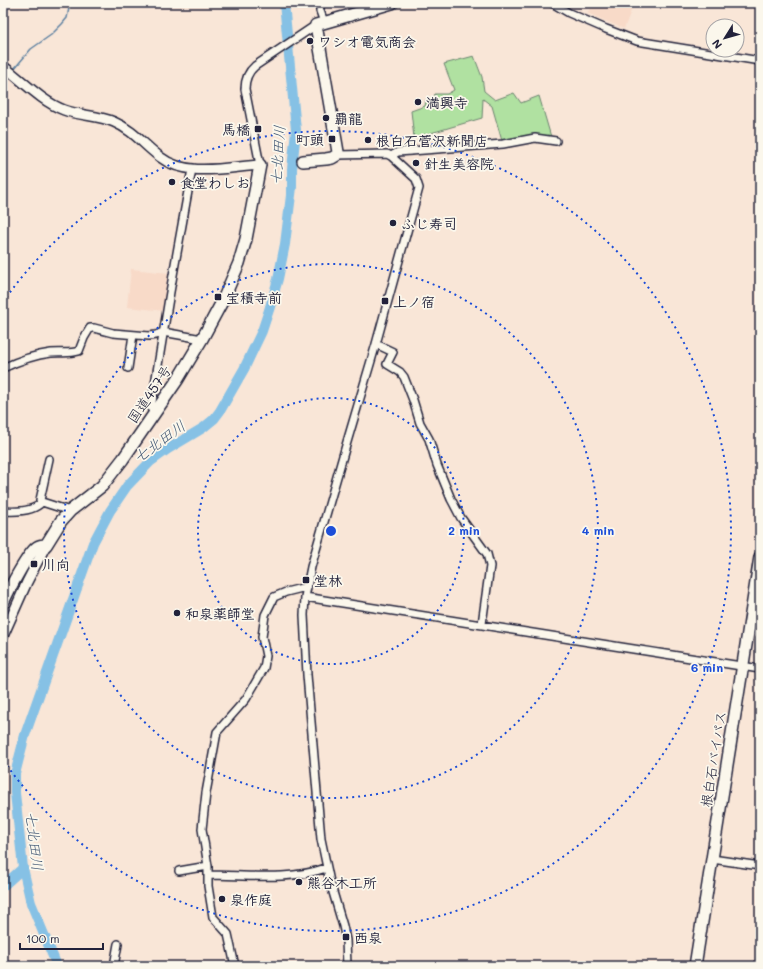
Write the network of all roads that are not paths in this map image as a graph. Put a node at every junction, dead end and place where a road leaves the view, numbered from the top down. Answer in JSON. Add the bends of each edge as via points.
{"nodes":[{"id":1,"x":320,"y":3,"type":"edge"},
{"id":2,"x":392,"y":3,"type":"edge"},
{"id":3,"x":552,"y":3,"type":"edge"},
{"id":4,"x":320,"y":24,"type":"junction"},
{"id":5,"x":760,"y":61,"type":"edge"},
{"id":6,"x":5,"y":67,"type":"edge"},
{"id":7,"x":556,"y":141,"type":"dead end"},
{"id":8,"x":337,"y":155,"type":"junction"},
{"id":9,"x":391,"y":156,"type":"junction"},
{"id":10,"x":303,"y":161,"type":"dead end"},
{"id":11,"x":260,"y":165,"type":"junction"},
{"id":12,"x":192,"y":169,"type":"junction"},
{"id":13,"x":163,"y":332,"type":"junction"},
{"id":14,"x":133,"y":335,"type":"junction"},
{"id":15,"x":202,"y":339,"type":"junction"},
{"id":16,"x":376,"y":344,"type":"junction"},
{"id":17,"x":3,"y":368,"type":"edge"},
{"id":18,"x":128,"y":368,"type":"dead end"},
{"id":19,"x":154,"y":414,"type":"junction"},
{"id":20,"x":49,"y":459,"type":"dead end"},
{"id":21,"x":42,"y":502,"type":"junction"},
{"id":22,"x":3,"y":511,"type":"edge"},
{"id":23,"x":70,"y":511,"type":"junction"},
{"id":24,"x":46,"y":545,"type":"junction"},
{"id":25,"x":760,"y":557,"type":"edge"},
{"id":26,"x":306,"y":587,"type":"junction"},
{"id":27,"x":305,"y":597,"type":"junction"},
{"id":28,"x":3,"y":603,"type":"edge"},
{"id":29,"x":482,"y":624,"type":"junction"},
{"id":30,"x":3,"y":636,"type":"edge"},
{"id":31,"x":743,"y":666,"type":"junction"},
{"id":32,"x":760,"y":669,"type":"edge"},
{"id":33,"x":712,"y":859,"type":"junction"},
{"id":34,"x":208,"y":866,"type":"junction"},
{"id":35,"x":760,"y":866,"type":"edge"},
{"id":36,"x":326,"y":868,"type":"junction"},
{"id":37,"x":179,"y":871,"type":"dead end"},
{"id":38,"x":208,"y":875,"type":"junction"},
{"id":39,"x":118,"y":944,"type":"dead end"},
{"id":40,"x":114,"y":966,"type":"edge"},
{"id":41,"x":235,"y":966,"type":"edge"},
{"id":42,"x":347,"y":966,"type":"edge"},
{"id":43,"x":695,"y":966,"type":"edge"}],
"edges":[{"from":1,"to":4,"type":"street"},
{"from":2,"to":4,"type":"highway"},
{"from":3,"to":5,"type":"street","via":[[637,41]]},
{"from":4,"to":8,"type":"highway"},
{"from":4,"to":11,"type":"street","via":[[251,69],[245,84]]},
{"from":6,"to":12,"type":"main road","via":[[57,107],[115,122],[132,132],[159,157],[179,167]]},
{"from":7,"to":9,"type":"street","via":[[535,138],[503,144],[398,152]]},
{"from":8,"to":9,"type":"street"},
{"from":8,"to":10,"type":"highway","via":[[332,158]]},
{"from":9,"to":16,"type":"street","via":[[416,180],[419,188]]},
{"from":11,"to":12,"type":"main road"},
{"from":11,"to":15,"type":"highway","name":"国道457号","via":[[239,263]]},
{"from":12,"to":13,"type":"street"},
{"from":13,"to":14,"type":"street","via":[[149,336]]},
{"from":13,"to":15,"type":"street"},
{"from":13,"to":19,"type":"street","via":[[151,408]]},
{"from":14,"to":17,"type":"street","via":[[90,328],[79,351],[36,355]]},
{"from":14,"to":18,"type":"street"},
{"from":15,"to":19,"type":"highway","name":"国道457号"},
{"from":16,"to":26,"type":"street"},
{"from":16,"to":29,"type":"street","via":[[393,352],[387,364],[404,377],[458,514],[489,559]]},
{"from":19,"to":23,"type":"highway","name":"国道457号","via":[[102,486]]},
{"from":20,"to":21,"type":"street","via":[[40,500]]},
{"from":21,"to":22,"type":"street","via":[[34,509]]},
{"from":21,"to":23,"type":"street"},
{"from":23,"to":24,"type":"highway","name":"国道457号"},
{"from":24,"to":28,"type":"highway","name":"国道457号","via":[[39,545],[30,555]]},
{"from":24,"to":30,"type":"main road"},
{"from":25,"to":31,"type":"highway","name":"根白石バイパス"},
{"from":26,"to":27,"type":"street"},
{"from":26,"to":34,"type":"street","via":[[274,597],[265,615],[262,637],[266,656],[264,668],[246,699],[217,732],[202,829]]},
{"from":27,"to":29,"type":"street"},
{"from":27,"to":36,"type":"street","via":[[307,675],[319,825]]},
{"from":29,"to":31,"type":"street"},
{"from":31,"to":32,"type":"street"},
{"from":31,"to":33,"type":"highway","name":"根白石バイパス"},
{"from":33,"to":35,"type":"street"},
{"from":33,"to":43,"type":"highway","name":"根白石バイパス"},
{"from":34,"to":37,"type":"street"},
{"from":34,"to":38,"type":"street"},
{"from":36,"to":38,"type":"street","via":[[295,876]]},
{"from":36,"to":42,"type":"street","via":[[343,926]]},
{"from":38,"to":41,"type":"street","via":[[213,917],[228,934]]},
{"from":39,"to":40,"type":"street"}]}
